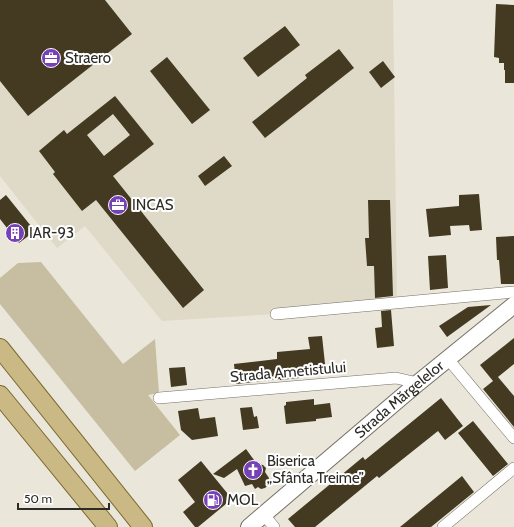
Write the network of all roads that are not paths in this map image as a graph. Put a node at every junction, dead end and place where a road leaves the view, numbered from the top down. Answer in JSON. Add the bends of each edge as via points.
{"nodes":[{"id":1,"x":514,"y":292,"type":"edge"},
{"id":2,"x":514,"y":304,"type":"edge"},
{"id":3,"x":276,"y":314,"type":"dead end"},
{"id":4,"x":0,"y":348,"type":"edge"},
{"id":5,"x":448,"y":359,"type":"junction"},
{"id":6,"x":418,"y":383,"type":"junction"},
{"id":7,"x":0,"y":394,"type":"edge"},
{"id":8,"x":159,"y":398,"type":"dead end"},
{"id":9,"x":514,"y":438,"type":"edge"},
{"id":10,"x":514,"y":468,"type":"edge"},
{"id":11,"x":264,"y":515,"type":"junction"},
{"id":12,"x":108,"y":527,"type":"edge"},
{"id":13,"x":143,"y":527,"type":"edge"},
{"id":14,"x":249,"y":527,"type":"edge"},
{"id":15,"x":274,"y":527,"type":"edge"},
{"id":16,"x":443,"y":527,"type":"edge"}],
"edges":[{"from":1,"to":3,"type":"street"},
{"from":2,"to":5,"type":"street","name":"Strada Mărgelelor"},
{"from":4,"to":13,"type":"main road"},
{"from":5,"to":6,"type":"street","name":"Strada Mărgelelor"},
{"from":5,"to":9,"type":"street"},
{"from":6,"to":8,"type":"street","name":"Strada Ametistului","via":[[396,378]]},
{"from":6,"to":11,"type":"street","name":"Strada Mărgelelor"},
{"from":7,"to":12,"type":"main road"},
{"from":10,"to":16,"type":"street"},
{"from":11,"to":14,"type":"street","name":"Strada Mărgelelor"},
{"from":11,"to":15,"type":"street"}]}
